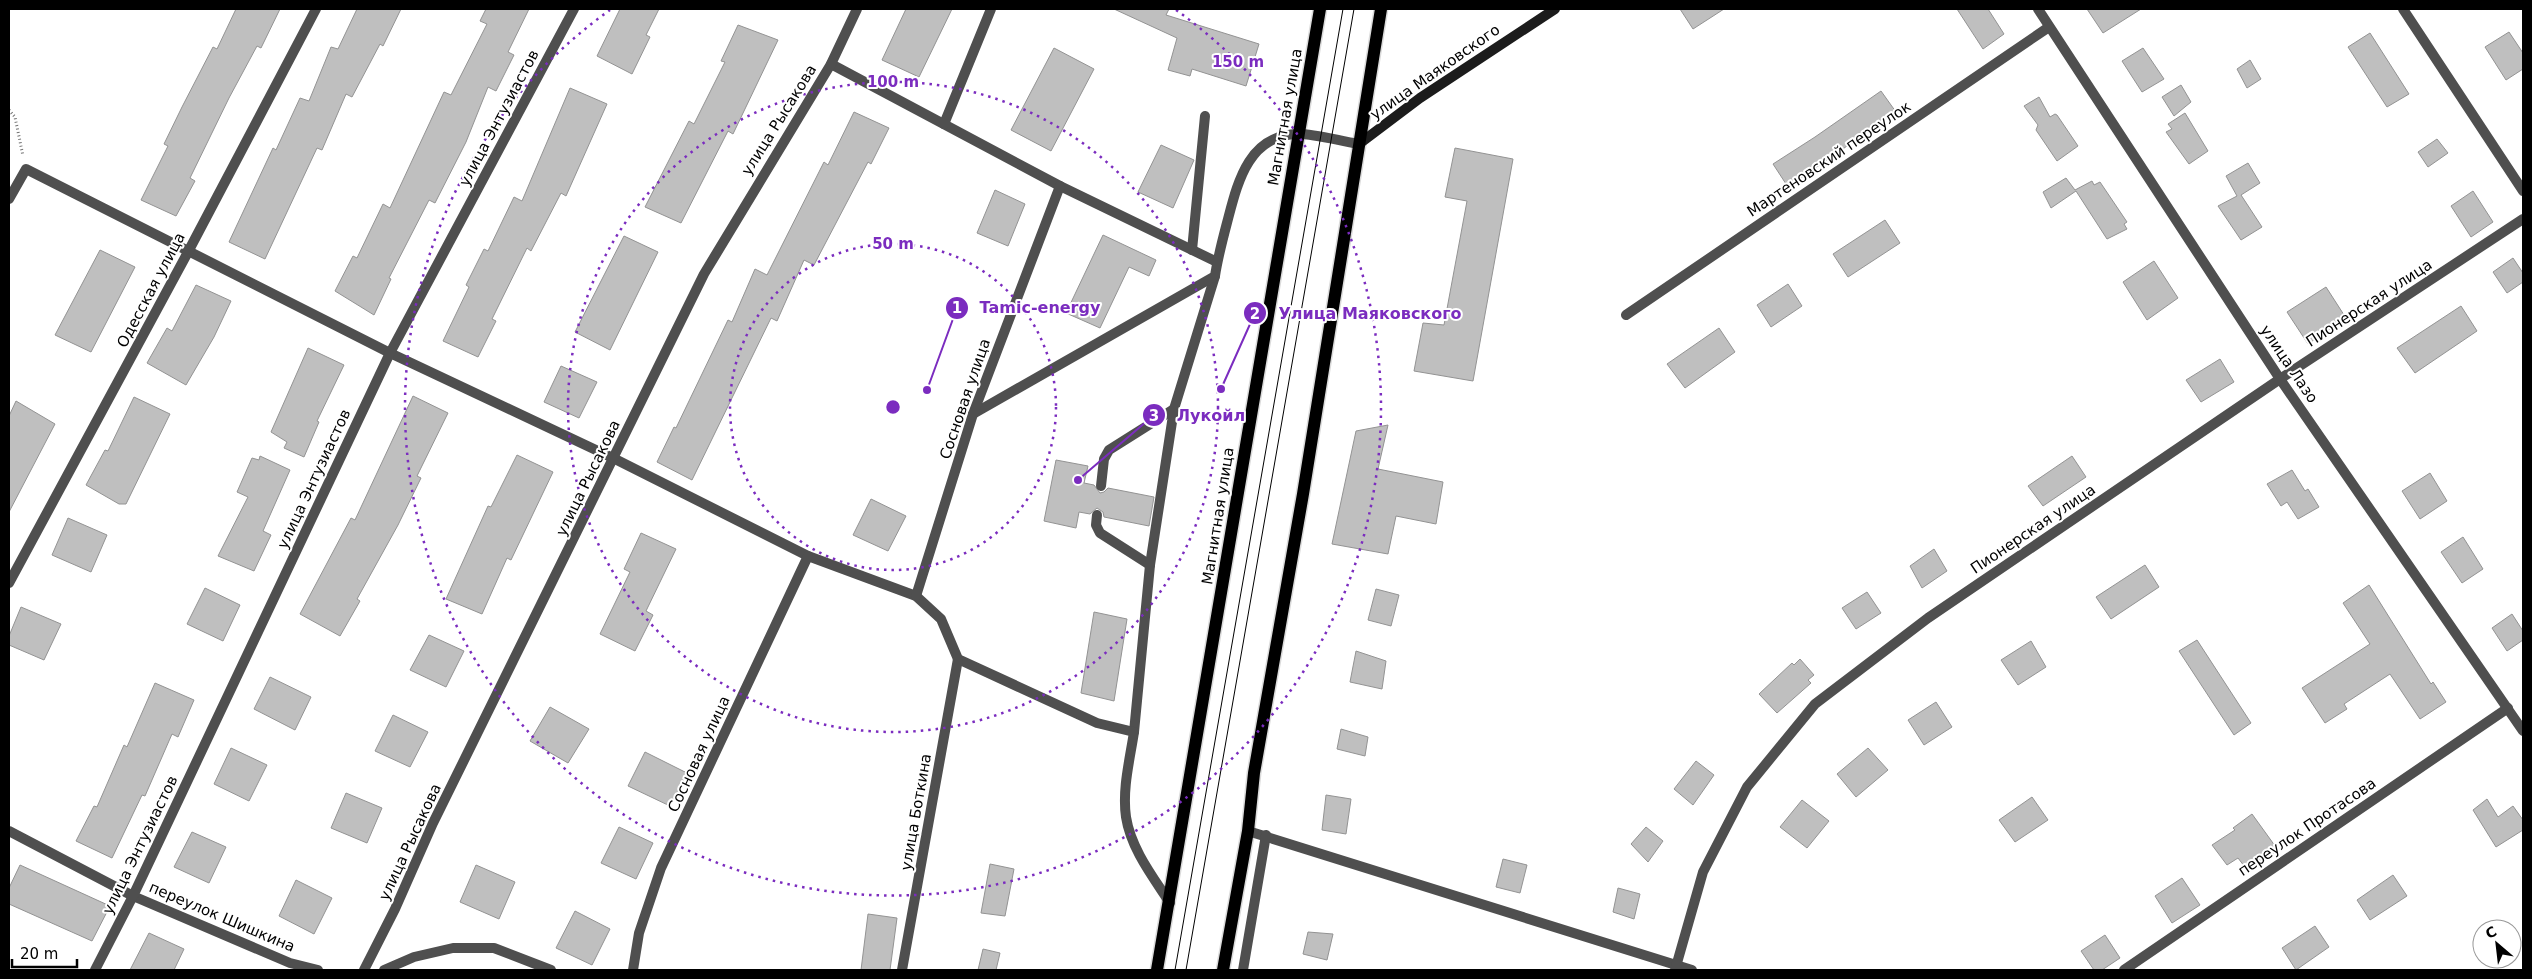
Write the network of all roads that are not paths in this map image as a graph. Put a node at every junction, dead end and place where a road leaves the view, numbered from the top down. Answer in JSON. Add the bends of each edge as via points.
{"nodes":[{"id":1,"x":316,"y":9,"type":"edge"},
{"id":2,"x":574,"y":9,"type":"edge"},
{"id":3,"x":857,"y":9,"type":"edge"},
{"id":4,"x":991,"y":9,"type":"edge"},
{"id":5,"x":1320,"y":9,"type":"edge"},
{"id":6,"x":1380,"y":9,"type":"edge"},
{"id":7,"x":1555,"y":9,"type":"edge"},
{"id":8,"x":2038,"y":9,"type":"edge"},
{"id":9,"x":2404,"y":9,"type":"edge"},
{"id":10,"x":2049,"y":27,"type":"junction"},
{"id":11,"x":831,"y":64,"type":"junction"},
{"id":12,"x":1205,"y":116,"type":"dead end"},
{"id":13,"x":944,"y":124,"type":"junction"},
{"id":14,"x":1298,"y":134,"type":"junction"},
{"id":15,"x":1359,"y":144,"type":"junction"},
{"id":16,"x":1060,"y":186,"type":"junction"},
{"id":17,"x":2523,"y":191,"type":"edge"},
{"id":18,"x":9,"y":199,"type":"edge"},
{"id":19,"x":2523,"y":219,"type":"edge"},
{"id":20,"x":1192,"y":250,"type":"junction"},
{"id":21,"x":188,"y":252,"type":"junction"},
{"id":22,"x":1217,"y":262,"type":"junction"},
{"id":23,"x":1215,"y":276,"type":"junction"},
{"id":24,"x":1626,"y":315,"type":"dead end"},
{"id":25,"x":390,"y":353,"type":"junction"},
{"id":26,"x":2280,"y":379,"type":"junction"},
{"id":27,"x":1174,"y":409,"type":"junction"},
{"id":28,"x":973,"y":414,"type":"junction"},
{"id":29,"x":615,"y":459,"type":"junction"},
{"id":30,"x":1101,"y":486,"type":"dead end"},
{"id":31,"x":1097,"y":516,"type":"dead end"},
{"id":32,"x":808,"y":556,"type":"junction"},
{"id":33,"x":1150,"y":565,"type":"junction"},
{"id":34,"x":9,"y":583,"type":"edge"},
{"id":35,"x":916,"y":596,"type":"junction"},
{"id":36,"x":958,"y":659,"type":"junction"},
{"id":37,"x":2508,"y":708,"type":"junction"},
{"id":38,"x":2523,"y":731,"type":"edge"},
{"id":39,"x":1134,"y":732,"type":"junction"},
{"id":40,"x":9,"y":831,"type":"edge"},
{"id":41,"x":1248,"y":831,"type":"junction"},
{"id":42,"x":1266,"y":834,"type":"junction"},
{"id":43,"x":133,"y":896,"type":"junction"},
{"id":44,"x":1170,"y":903,"type":"junction"},
{"id":45,"x":1676,"y":968,"type":"edge"},
{"id":46,"x":95,"y":970,"type":"edge"},
{"id":47,"x":318,"y":970,"type":"edge"},
{"id":48,"x":364,"y":970,"type":"edge"},
{"id":49,"x":384,"y":970,"type":"edge"},
{"id":50,"x":551,"y":970,"type":"edge"},
{"id":51,"x":632,"y":970,"type":"edge"},
{"id":52,"x":902,"y":970,"type":"edge"},
{"id":53,"x":1157,"y":970,"type":"edge"},
{"id":54,"x":1223,"y":970,"type":"edge"},
{"id":55,"x":1242,"y":970,"type":"edge"},
{"id":56,"x":1692,"y":970,"type":"edge"},
{"id":57,"x":2124,"y":970,"type":"edge"}],
"edges":[{"from":1,"to":21,"type":"street","name":"Одесская улица"},
{"from":2,"to":25,"type":"street","name":"улица Энтузиастов"},
{"from":3,"to":11,"type":"street","name":"улица Рысакова"},
{"from":4,"to":13,"type":"street"},
{"from":5,"to":14,"type":"main road","name":"Магнитная улица"},
{"from":6,"to":15,"type":"main road"},
{"from":7,"to":15,"type":"main road","name":"улица Маяковского","via":[[1420,98]]},
{"from":8,"to":10,"type":"street","name":"улица Лазо"},
{"from":9,"to":17,"type":"street"},
{"from":10,"to":24,"type":"street","name":"Мартеновский переулок"},
{"from":10,"to":26,"type":"street","name":"улица Лазо"},
{"from":11,"to":13,"type":"street"},
{"from":11,"to":29,"type":"street","name":"улица Рысакова","via":[[704,274]]},
{"from":12,"to":20,"type":"street"},
{"from":13,"to":16,"type":"street"},
{"from":14,"to":15,"type":"street"},
{"from":14,"to":22,"type":"street","via":[[1279,137],[1266,144],[1241,172]]},
{"from":14,"to":44,"type":"main road","name":"Магнитная улица"},
{"from":15,"to":41,"type":"main road","via":[[1254,773]]},
{"from":16,"to":20,"type":"street"},
{"from":16,"to":28,"type":"street","name":"Сосновая улица"},
{"from":18,"to":21,"type":"street","via":[[26,169]]},
{"from":19,"to":26,"type":"street","name":"Пионерская улица"},
{"from":20,"to":22,"type":"street"},
{"from":21,"to":25,"type":"street"},
{"from":21,"to":34,"type":"street","name":"Одесская улица"},
{"from":22,"to":23,"type":"street"},
{"from":23,"to":27,"type":"street"},
{"from":23,"to":28,"type":"street"},
{"from":25,"to":29,"type":"street"},
{"from":25,"to":43,"type":"street","name":"улица Энтузиастов"},
{"from":26,"to":37,"type":"street","name":"улица Лазо"},
{"from":26,"to":45,"type":"street","name":"Пионерская улица","via":[[1928,618],[1815,704],[1743,796],[1703,872]]},
{"from":27,"to":30,"type":"street","via":[[1109,450],[1104,459]]},
{"from":27,"to":33,"type":"street"},
{"from":28,"to":35,"type":"street","name":"Сосновая улица"},
{"from":29,"to":32,"type":"street"},
{"from":29,"to":48,"type":"street","name":"улица Рысакова"},
{"from":31,"to":33,"type":"street","via":[[1096,525],[1100,533]]},
{"from":32,"to":35,"type":"street"},
{"from":32,"to":51,"type":"street","name":"Сосновая улица","via":[[661,868],[639,934]]},
{"from":33,"to":39,"type":"street"},
{"from":35,"to":36,"type":"street","via":[[942,619]]},
{"from":36,"to":39,"type":"street","via":[[1097,723]]},
{"from":36,"to":52,"type":"street","name":"улица Боткина"},
{"from":37,"to":38,"type":"street","name":"улица Лазо"},
{"from":37,"to":57,"type":"street","name":"переулок Протасова"},
{"from":39,"to":44,"type":"street","via":[[1125,795],[1126,817],[1132,840]]},
{"from":40,"to":43,"type":"street","name":"переулок Шишкина"},
{"from":41,"to":42,"type":"street"},
{"from":41,"to":54,"type":"main road"},
{"from":42,"to":45,"type":"street"},
{"from":42,"to":55,"type":"street"},
{"from":43,"to":46,"type":"street","name":"улица Энтузиастов"},
{"from":43,"to":47,"type":"street","name":"переулок Шишкина","via":[[290,963]]},
{"from":44,"to":53,"type":"main road","name":"Магнитная улица"},
{"from":45,"to":56,"type":"street"},
{"from":49,"to":50,"type":"street","via":[[414,957],[453,948],[494,948]]}]}
